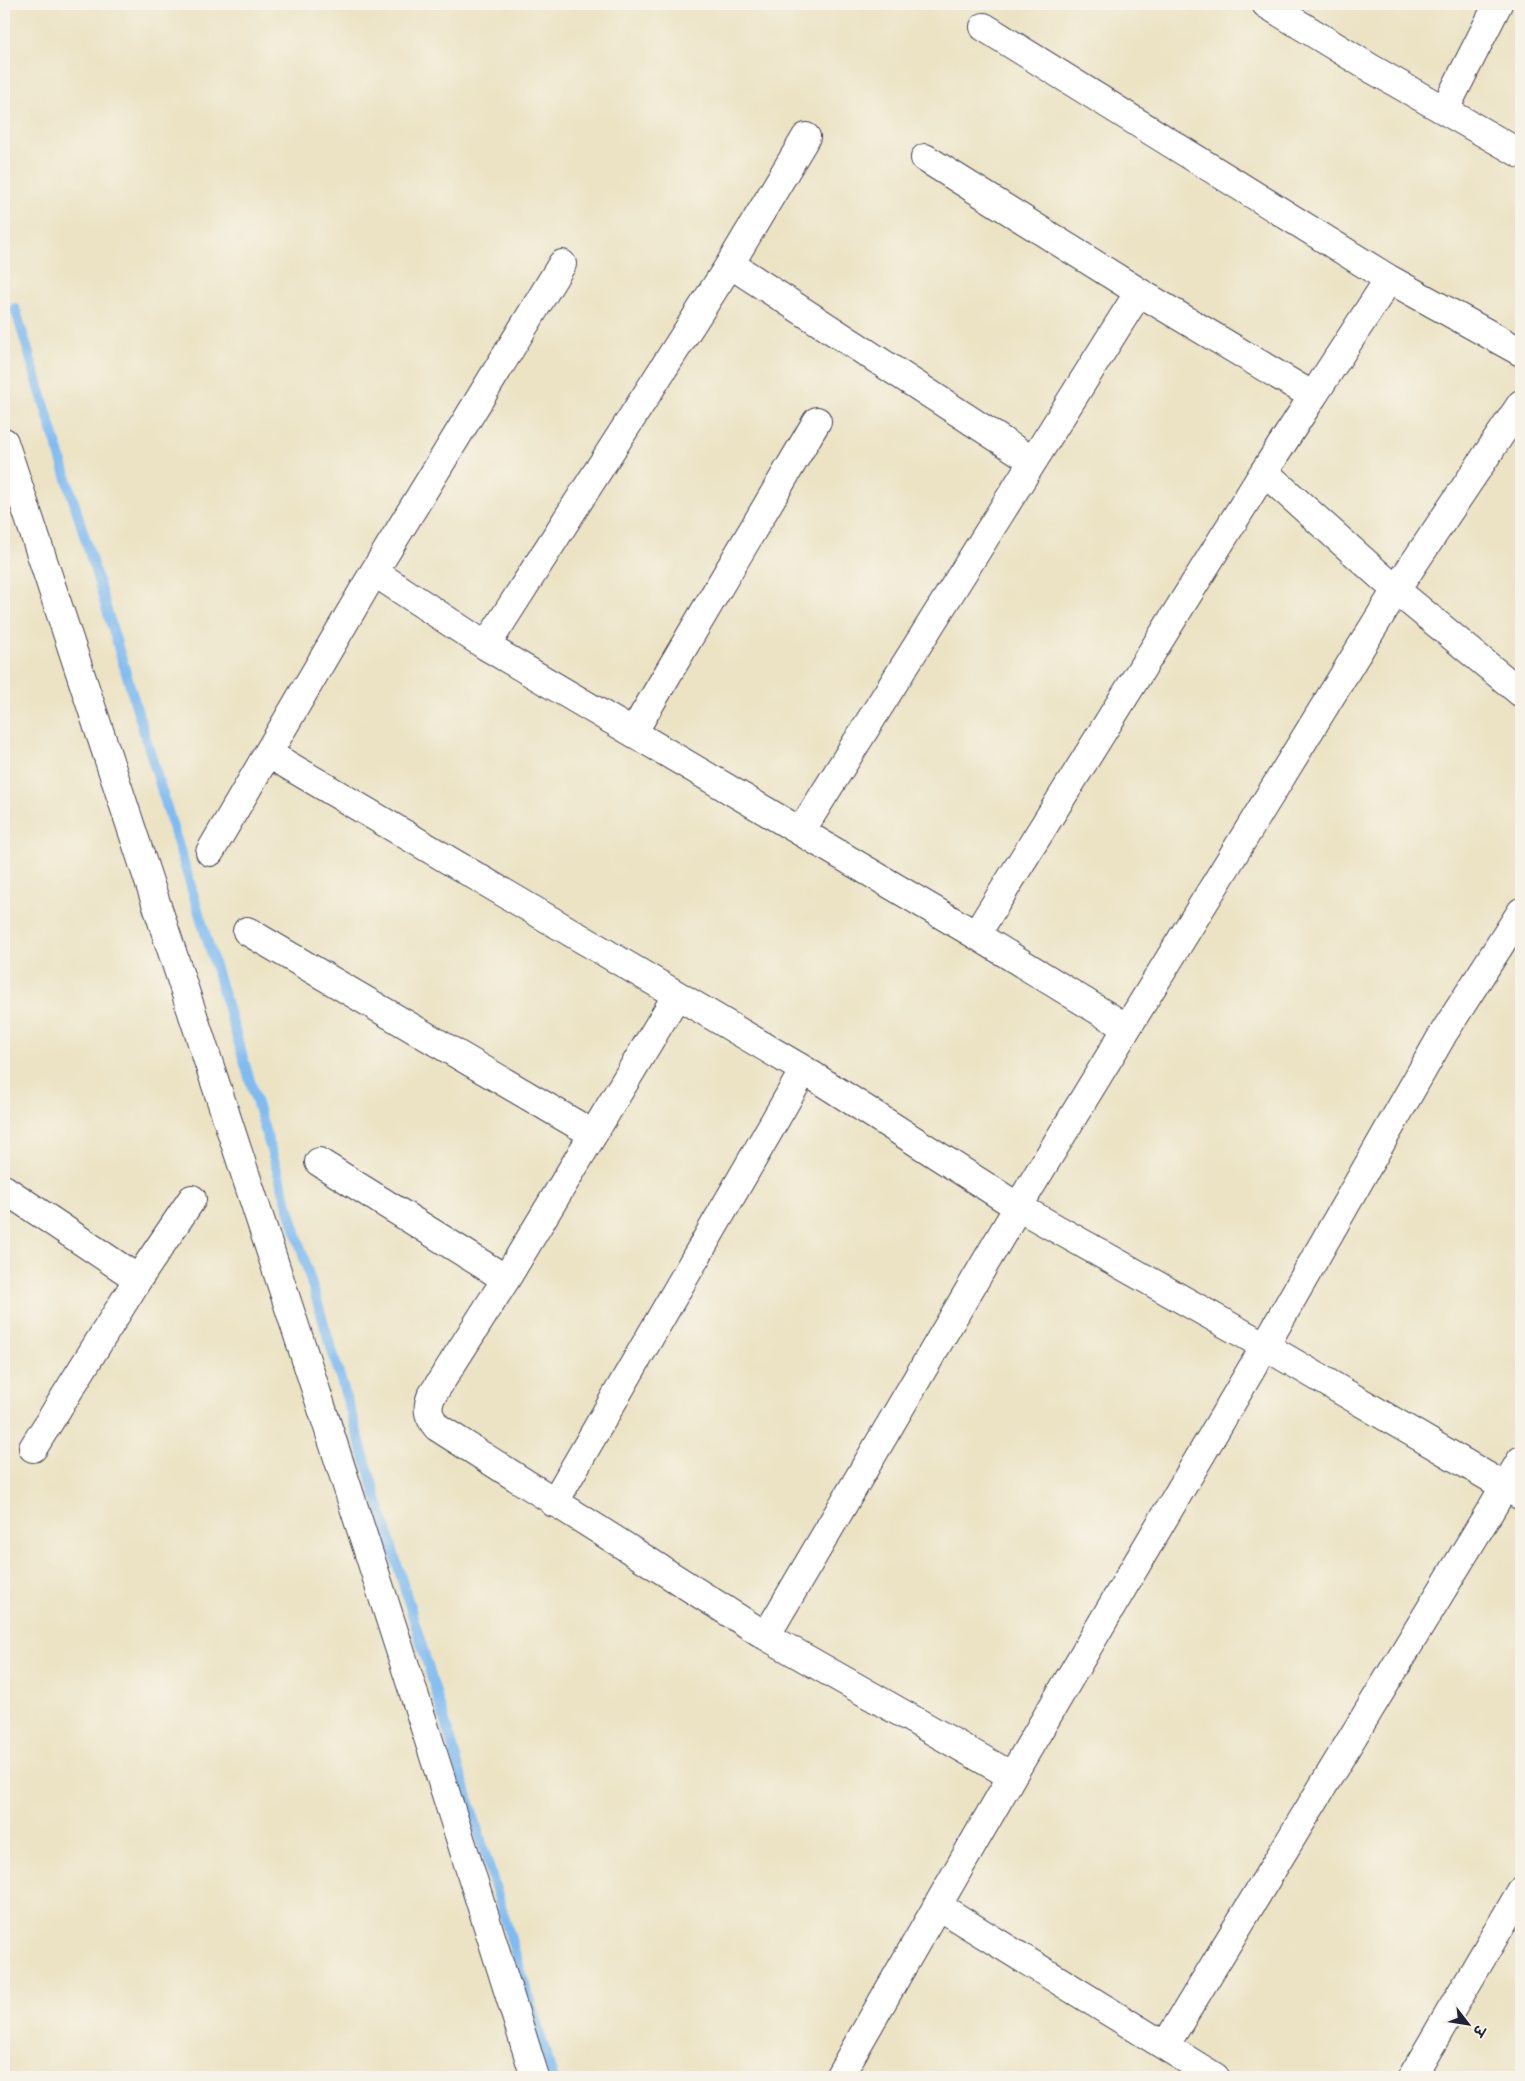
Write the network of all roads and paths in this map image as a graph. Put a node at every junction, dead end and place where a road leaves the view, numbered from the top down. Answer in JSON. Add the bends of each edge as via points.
{"nodes":[{"id":1,"x":1266,"y":4,"type":"edge"},
{"id":2,"x":1498,"y":4,"type":"edge"},
{"id":3,"x":984,"y":27,"type":"dead end"},
{"id":4,"x":1445,"y":109,"type":"junction"},
{"id":5,"x":806,"y":137,"type":"dead end"},
{"id":6,"x":1521,"y":154,"type":"edge"},
{"id":7,"x":925,"y":158,"type":"dead end"},
{"id":8,"x":562,"y":264,"type":"dead end"},
{"id":9,"x":730,"y":264,"type":"junction"},
{"id":10,"x":1388,"y":279,"type":"junction"},
{"id":11,"x":1139,"y":292,"type":"junction"},
{"id":12,"x":1521,"y":352,"type":"edge"},
{"id":13,"x":1312,"y":396,"type":"junction"},
{"id":14,"x":1521,"y":404,"type":"edge"},
{"id":15,"x":817,"y":421,"type":"dead end"},
{"id":16,"x":4,"y":442,"type":"edge"},
{"id":17,"x":1034,"y":461,"type":"junction"},
{"id":18,"x":1264,"y":472,"type":"junction"},
{"id":19,"x":374,"y":572,"type":"junction"},
{"id":20,"x":1396,"y":590,"type":"junction"},
{"id":21,"x":486,"y":646,"type":"junction"},
{"id":22,"x":1521,"y":693,"type":"edge"},
{"id":23,"x":634,"y":731,"type":"junction"},
{"id":24,"x":269,"y":754,"type":"junction"},
{"id":25,"x":801,"y":831,"type":"junction"},
{"id":26,"x":210,"y":852,"type":"dead end"},
{"id":27,"x":1521,"y":912,"type":"edge"},
{"id":28,"x":247,"y":931,"type":"dead end"},
{"id":29,"x":976,"y":935,"type":"junction"},
{"id":30,"x":676,"y":995,"type":"junction"},
{"id":31,"x":1126,"y":1028,"type":"junction"},
{"id":32,"x":804,"y":1070,"type":"junction"},
{"id":33,"x":593,"y":1134,"type":"junction"},
{"id":34,"x":319,"y":1162,"type":"dead end"},
{"id":35,"x":4,"y":1191,"type":"edge"},
{"id":36,"x":192,"y":1199,"type":"dead end"},
{"id":37,"x":1018,"y":1207,"type":"junction"},
{"id":38,"x":138,"y":1279,"type":"junction"},
{"id":39,"x":506,"y":1279,"type":"junction"},
{"id":40,"x":1264,"y":1346,"type":"junction"},
{"id":41,"x":33,"y":1448,"type":"dead end"},
{"id":42,"x":1521,"y":1460,"type":"edge"},
{"id":43,"x":1513,"y":1491,"type":"edge"},
{"id":44,"x":554,"y":1503,"type":"junction"},
{"id":45,"x":766,"y":1636,"type":"junction"},
{"id":46,"x":1012,"y":1776,"type":"junction"},
{"id":47,"x":1521,"y":1891,"type":"edge"},
{"id":48,"x":938,"y":1906,"type":"junction"},
{"id":49,"x":1165,"y":2046,"type":"junction"},
{"id":50,"x":535,"y":2077,"type":"edge"},
{"id":51,"x":839,"y":2077,"type":"edge"},
{"id":52,"x":1215,"y":2077,"type":"edge"},
{"id":53,"x":1412,"y":2077,"type":"edge"}],
"edges":[{"from":1,"to":4,"type":"street"},
{"from":2,"to":4,"type":"street"},
{"from":3,"to":10,"type":"street"},
{"from":4,"to":6,"type":"street"},
{"from":5,"to":9,"type":"street"},
{"from":7,"to":11,"type":"street"},
{"from":8,"to":19,"type":"street"},
{"from":9,"to":17,"type":"street"},
{"from":9,"to":21,"type":"street"},
{"from":10,"to":12,"type":"street"},
{"from":10,"to":13,"type":"street"},
{"from":11,"to":13,"type":"street"},
{"from":11,"to":17,"type":"street"},
{"from":13,"to":18,"type":"street"},
{"from":14,"to":20,"type":"street"},
{"from":15,"to":23,"type":"street"},
{"from":16,"to":50,"type":"street","via":[[420,1711]]},
{"from":17,"to":25,"type":"street"},
{"from":18,"to":20,"type":"street"},
{"from":18,"to":29,"type":"street"},
{"from":19,"to":21,"type":"street"},
{"from":19,"to":24,"type":"street"},
{"from":20,"to":22,"type":"street"},
{"from":20,"to":31,"type":"street"},
{"from":21,"to":23,"type":"street"},
{"from":23,"to":25,"type":"street"},
{"from":24,"to":26,"type":"street"},
{"from":24,"to":30,"type":"street"},
{"from":25,"to":29,"type":"street"},
{"from":27,"to":40,"type":"street","via":[[1443,1034]]},
{"from":28,"to":33,"type":"street"},
{"from":29,"to":31,"type":"street"},
{"from":30,"to":32,"type":"street"},
{"from":30,"to":33,"type":"street"},
{"from":31,"to":37,"type":"street"},
{"from":32,"to":37,"type":"street"},
{"from":32,"to":44,"type":"street"},
{"from":33,"to":39,"type":"street"},
{"from":34,"to":39,"type":"street"},
{"from":35,"to":38,"type":"street"},
{"from":36,"to":38,"type":"street"},
{"from":37,"to":40,"type":"street"},
{"from":37,"to":45,"type":"street"},
{"from":38,"to":41,"type":"street"},
{"from":39,"to":44,"type":"street","via":[[430,1397],[427,1407],[437,1427]]},
{"from":40,"to":43,"type":"street"},
{"from":40,"to":46,"type":"street"},
{"from":42,"to":43,"type":"street"},
{"from":43,"to":49,"type":"street"},
{"from":44,"to":45,"type":"street"},
{"from":45,"to":46,"type":"street"},
{"from":46,"to":48,"type":"street"},
{"from":47,"to":53,"type":"street"},
{"from":48,"to":49,"type":"street"},
{"from":48,"to":51,"type":"street"},
{"from":49,"to":52,"type":"street"}]}
